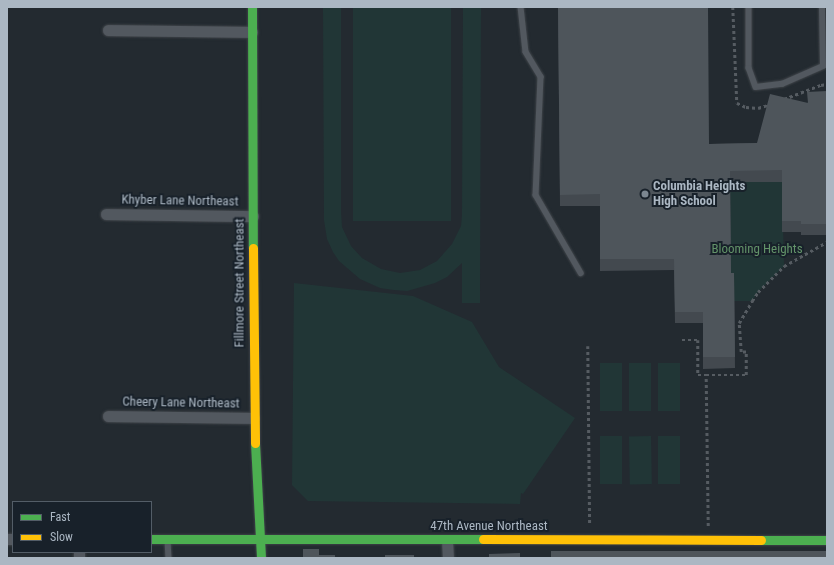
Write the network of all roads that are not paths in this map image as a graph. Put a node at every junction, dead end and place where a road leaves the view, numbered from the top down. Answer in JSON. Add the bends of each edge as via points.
{"nodes":[{"id":1,"x":252,"y":7,"type":"edge"},
{"id":2,"x":521,"y":7,"type":"edge"},
{"id":3,"x":749,"y":7,"type":"edge"},
{"id":4,"x":822,"y":7,"type":"edge"},
{"id":5,"x":108,"y":30,"type":"dead end"},
{"id":6,"x":252,"y":32,"type":"junction"},
{"id":7,"x":825,"y":67,"type":"edge"},
{"id":8,"x":106,"y":214,"type":"dead end"},
{"id":9,"x":253,"y":216,"type":"junction"},
{"id":10,"x":580,"y":273,"type":"dead end"},
{"id":11,"x":108,"y":416,"type":"dead end"},
{"id":12,"x":254,"y":418,"type":"junction"},
{"id":13,"x":152,"y":539,"type":"edge"},
{"id":14,"x":168,"y":539,"type":"junction"},
{"id":15,"x":260,"y":540,"type":"junction"},
{"id":16,"x":447,"y":540,"type":"junction"},
{"id":17,"x":827,"y":540,"type":"edge"},
{"id":18,"x":169,"y":558,"type":"edge"},
{"id":19,"x":261,"y":558,"type":"edge"},
{"id":20,"x":448,"y":558,"type":"edge"}],
"edges":[{"from":1,"to":6,"type":"street","name":"Fillmore Street Northeast"},
{"from":2,"to":10,"type":"lane","via":[[526,52],[541,77],[536,195]]},
{"from":3,"to":7,"type":"lane","via":[[749,68],[756,88],[782,84]]},
{"from":4,"to":7,"type":"lane"},
{"from":5,"to":6,"type":"street"},
{"from":6,"to":9,"type":"street","name":"Fillmore Street Northeast"},
{"from":8,"to":9,"type":"street","name":"Khyber Lane Northeast"},
{"from":9,"to":12,"type":"street","name":"Fillmore Street Northeast"},
{"from":11,"to":12,"type":"street","name":"Cheery Lane Northeast"},
{"from":12,"to":15,"type":"street","name":"Fillmore Street Northeast"},
{"from":13,"to":14,"type":"street","name":"47th Avenue Northeast"},
{"from":14,"to":15,"type":"street","name":"47th Avenue Northeast"},
{"from":14,"to":18,"type":"lane"},
{"from":15,"to":16,"type":"street","name":"47th Avenue Northeast"},
{"from":15,"to":19,"type":"street","name":"Fillmore Street Northeast"},
{"from":16,"to":17,"type":"street","name":"47th Avenue Northeast"},
{"from":16,"to":20,"type":"street"}]}
